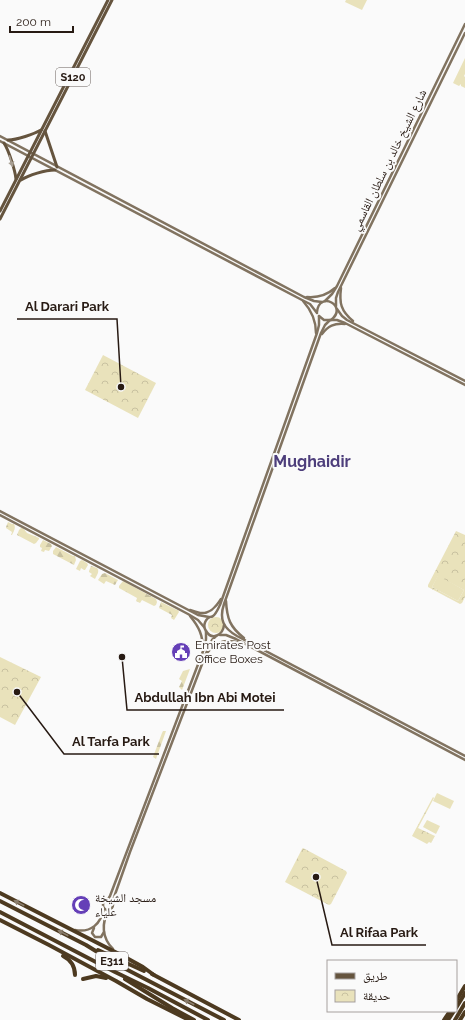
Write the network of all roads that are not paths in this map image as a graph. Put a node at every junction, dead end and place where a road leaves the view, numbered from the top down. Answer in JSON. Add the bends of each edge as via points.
{"nodes":[{"id":1,"x":108,"y":0,"type":"edge"},
{"id":2,"x":112,"y":0,"type":"edge"},
{"id":3,"x":465,"y":24,"type":"edge"},
{"id":4,"x":465,"y":33,"type":"edge"},
{"id":5,"x":87,"y":41,"type":"junction"},
{"id":6,"x":86,"y":50,"type":"junction"},
{"id":7,"x":438,"y":79,"type":"junction"},
{"id":8,"x":438,"y":88,"type":"junction"},
{"id":9,"x":44,"y":130,"type":"junction"},
{"id":10,"x":0,"y":136,"type":"edge"},
{"id":11,"x":8,"y":140,"type":"junction"},
{"id":12,"x":0,"y":141,"type":"edge"},
{"id":13,"x":4,"y":143,"type":"junction"},
{"id":14,"x":33,"y":152,"type":"junction"},
{"id":15,"x":26,"y":155,"type":"junction"},
{"id":16,"x":33,"y":158,"type":"junction"},
{"id":17,"x":26,"y":160,"type":"junction"},
{"id":18,"x":30,"y":162,"type":"junction"},
{"id":19,"x":56,"y":168,"type":"junction"},
{"id":20,"x":18,"y":180,"type":"junction"},
{"id":21,"x":108,"y":198,"type":"junction"},
{"id":22,"x":117,"y":198,"type":"junction"},
{"id":23,"x":0,"y":211,"type":"edge"},
{"id":24,"x":0,"y":219,"type":"edge"},
{"id":25,"x":250,"y":268,"type":"junction"},
{"id":26,"x":244,"y":269,"type":"junction"},
{"id":27,"x":251,"y":273,"type":"junction"},
{"id":28,"x":261,"y":274,"type":"junction"},
{"id":29,"x":342,"y":284,"type":"junction"},
{"id":30,"x":337,"y":286,"type":"junction"},
{"id":31,"x":303,"y":298,"type":"junction"},
{"id":32,"x":326,"y":301,"type":"junction"},
{"id":33,"x":322,"y":302,"type":"junction"},
{"id":34,"x":336,"y":307,"type":"junction"},
{"id":35,"x":317,"y":312,"type":"junction"},
{"id":36,"x":318,"y":316,"type":"junction"},
{"id":37,"x":331,"y":320,"type":"junction"},
{"id":38,"x":349,"y":324,"type":"junction"},
{"id":39,"x":356,"y":324,"type":"junction"},
{"id":40,"x":318,"y":337,"type":"junction"},
{"id":41,"x":401,"y":348,"type":"junction"},
{"id":42,"x":396,"y":349,"type":"junction"},
{"id":43,"x":465,"y":381,"type":"edge"},
{"id":44,"x":465,"y":385,"type":"edge"},
{"id":45,"x":286,"y":418,"type":"junction"},
{"id":46,"x":290,"y":420,"type":"junction"},
{"id":47,"x":0,"y":513,"type":"edge"},
{"id":48,"x":253,"y":513,"type":"junction"},
{"id":49,"x":253,"y":523,"type":"junction"},
{"id":50,"x":122,"y":579,"type":"junction"},
{"id":51,"x":132,"y":580,"type":"junction"},
{"id":52,"x":223,"y":595,"type":"junction"},
{"id":53,"x":226,"y":598,"type":"junction"},
{"id":54,"x":188,"y":610,"type":"junction"},
{"id":55,"x":188,"y":614,"type":"junction"},
{"id":56,"x":209,"y":617,"type":"junction"},
{"id":57,"x":218,"y":617,"type":"junction"},
{"id":58,"x":224,"y":624,"type":"junction"},
{"id":59,"x":205,"y":629,"type":"junction"},
{"id":60,"x":218,"y":635,"type":"junction"},
{"id":61,"x":247,"y":641,"type":"junction"},
{"id":62,"x":246,"y":645,"type":"junction"},
{"id":63,"x":203,"y":651,"type":"junction"},
{"id":64,"x":206,"y":655,"type":"junction"},
{"id":65,"x":184,"y":702,"type":"junction"},
{"id":66,"x":356,"y":702,"type":"junction"},
{"id":67,"x":367,"y":704,"type":"junction"},
{"id":68,"x":184,"y":711,"type":"junction"},
{"id":69,"x":169,"y":739,"type":"junction"},
{"id":70,"x":426,"y":739,"type":"junction"},
{"id":71,"x":437,"y":740,"type":"junction"},
{"id":72,"x":169,"y":751,"type":"junction"},
{"id":73,"x":465,"y":756,"type":"edge"},
{"id":74,"x":465,"y":760,"type":"edge"},
{"id":75,"x":130,"y":843,"type":"junction"},
{"id":76,"x":130,"y":852,"type":"junction"},
{"id":77,"x":0,"y":893,"type":"edge"},
{"id":78,"x":0,"y":901,"type":"edge"},
{"id":79,"x":107,"y":901,"type":"junction"},
{"id":80,"x":112,"y":902,"type":"junction"},
{"id":81,"x":104,"y":908,"type":"junction"},
{"id":82,"x":109,"y":910,"type":"junction"},
{"id":83,"x":0,"y":912,"type":"edge"},
{"id":84,"x":0,"y":920,"type":"edge"},
{"id":85,"x":94,"y":928,"type":"junction"},
{"id":86,"x":70,"y":929,"type":"junction"},
{"id":87,"x":104,"y":932,"type":"junction"},
{"id":88,"x":49,"y":945,"type":"junction"},
{"id":89,"x":86,"y":945,"type":"junction"},
{"id":90,"x":123,"y":956,"type":"junction"},
{"id":91,"x":115,"y":972,"type":"junction"},
{"id":92,"x":75,"y":975,"type":"dead end"},
{"id":93,"x":154,"y":975,"type":"junction"},
{"id":94,"x":83,"y":979,"type":"dead end"},
{"id":95,"x":113,"y":979,"type":"junction"},
{"id":96,"x":465,"y":986,"type":"edge"},
{"id":97,"x":465,"y":993,"type":"edge"},
{"id":98,"x":457,"y":999,"type":"edge"},
{"id":99,"x":465,"y":1003,"type":"edge"},
{"id":100,"x":457,"y":1006,"type":"edge"},
{"id":101,"x":465,"y":1012,"type":"edge"},
{"id":102,"x":189,"y":1020,"type":"edge"},
{"id":103,"x":194,"y":1020,"type":"edge"},
{"id":104,"x":208,"y":1020,"type":"edge"},
{"id":105,"x":224,"y":1020,"type":"edge"},
{"id":106,"x":239,"y":1020,"type":"edge"},
{"id":107,"x":455,"y":1020,"type":"edge"},
{"id":108,"x":460,"y":1020,"type":"edge"}],
"edges":[{"from":1,"to":5,"type":"main road","number":"S120"},
{"from":2,"to":6,"type":"main road","number":"S120"},
{"from":3,"to":7,"type":"main road","name":"شارع الشيخ خالد بن سلطان القاسمي"},
{"from":4,"to":8,"type":"main road","name":"شارع الشيخ خالد بن سلطان القاسمي"},
{"from":5,"to":6,"type":"main road"},
{"from":5,"to":9,"type":"main road","number":"S120"},
{"from":6,"to":9,"type":"main road","number":"S120"},
{"from":7,"to":8,"type":"main road"},
{"from":7,"to":30,"type":"main road","name":"شارع الشيخ خالد بن سلطان القاسمي"},
{"from":8,"to":29,"type":"main road","name":"شارع الشيخ خالد بن سلطان القاسمي"},
{"from":9,"to":11,"type":"main road"},
{"from":9,"to":14,"type":"main road","number":"S120"},
{"from":9,"to":19,"type":"main road"},
{"from":10,"to":11,"type":"main road"},
{"from":11,"to":14,"type":"main road"},
{"from":12,"to":13,"type":"main road"},
{"from":13,"to":15,"type":"main road"},
{"from":13,"to":20,"type":"main road","one_way":true},
{"from":14,"to":15,"type":"main road","number":"S120"},
{"from":14,"to":16,"type":"main road","number":"S120"},
{"from":14,"to":19,"type":"main road"},
{"from":15,"to":16,"type":"main road"},
{"from":15,"to":17,"type":"main road","number":"S120"},
{"from":16,"to":18,"type":"main road","number":"S120"},
{"from":16,"to":19,"type":"main road"},
{"from":17,"to":18,"type":"main road"},
{"from":17,"to":20,"type":"main road","number":"S120"},
{"from":18,"to":20,"type":"main road","number":"S120"},
{"from":19,"to":20,"type":"main road"},
{"from":19,"to":21,"type":"main road"},
{"from":19,"to":22,"type":"main road"},
{"from":20,"to":23,"type":"main road","number":"S120"},
{"from":20,"to":24,"type":"main road","number":"S120"},
{"from":21,"to":22,"type":"main road"},
{"from":21,"to":26,"type":"main road"},
{"from":22,"to":25,"type":"main road"},
{"from":25,"to":26,"type":"main road"},
{"from":25,"to":28,"type":"main road"},
{"from":26,"to":27,"type":"main road"},
{"from":27,"to":28,"type":"main road"},
{"from":27,"to":31,"type":"main road"},
{"from":28,"to":31,"type":"main road"},
{"from":29,"to":34,"type":"main road","name":"شارع الشيخ خالد بن سلطان القاسمي","via":[[337,295]]},
{"from":29,"to":39,"type":"main road","via":[[342,308]]},
{"from":30,"to":31,"type":"main road","via":[[323,296]]},
{"from":30,"to":32,"type":"main road","name":"شارع الشيخ خالد بن سلطان القاسمي"},
{"from":31,"to":33,"type":"main road"},
{"from":31,"to":35,"type":"main road"},
{"from":31,"to":40,"type":"main road","via":[[313,316]]},
{"from":32,"to":33,"type":"main road"},
{"from":32,"to":34,"type":"main road","via":[[330,301]]},
{"from":33,"to":35,"type":"main road"},
{"from":34,"to":37,"type":"main road","via":[[335,316]]},
{"from":34,"to":39,"type":"main road","via":[[342,316]]},
{"from":35,"to":36,"type":"main road"},
{"from":36,"to":37,"type":"main road","via":[[324,320]]},
{"from":36,"to":40,"type":"main road"},
{"from":37,"to":38,"type":"main road"},
{"from":37,"to":40,"type":"main road","via":[[323,327]]},
{"from":38,"to":40,"type":"main road","via":[[332,325]]},
{"from":38,"to":42,"type":"main road"},
{"from":39,"to":41,"type":"main road"},
{"from":40,"to":45,"type":"main road"},
{"from":40,"to":46,"type":"main road"},
{"from":41,"to":42,"type":"main road"},
{"from":41,"to":43,"type":"main road"},
{"from":42,"to":44,"type":"main road"},
{"from":45,"to":46,"type":"main road"},
{"from":45,"to":48,"type":"main road"},
{"from":46,"to":49,"type":"main road"},
{"from":47,"to":50,"type":"main road"},
{"from":47,"to":51,"type":"main road"},
{"from":48,"to":49,"type":"main road"},
{"from":48,"to":52,"type":"main road"},
{"from":49,"to":53,"type":"main road"},
{"from":50,"to":51,"type":"main road"},
{"from":50,"to":55,"type":"main road"},
{"from":51,"to":54,"type":"main road"},
{"from":52,"to":54,"type":"main road","via":[[209,612]]},
{"from":52,"to":57,"type":"main road"},
{"from":53,"to":57,"type":"main road"},
{"from":53,"to":61,"type":"main road","via":[[231,624]]},
{"from":54,"to":56,"type":"main road"},
{"from":55,"to":59,"type":"main road","via":[[198,620]]},
{"from":55,"to":63,"type":"main road","via":[[200,630]]},
{"from":56,"to":57,"type":"main road"},
{"from":56,"to":59,"type":"main road","via":[[205,622]]},
{"from":57,"to":58,"type":"main road"},
{"from":58,"to":60,"type":"main road"},
{"from":58,"to":61,"type":"main road","via":[[231,632]]},
{"from":59,"to":60,"type":"main road","via":[[211,636]]},
{"from":59,"to":63,"type":"main road","via":[[206,643]]},
{"from":60,"to":62,"type":"main road","via":[[229,636]]},
{"from":60,"to":64,"type":"main road","via":[[210,643]]},
{"from":61,"to":67,"type":"main road"},
{"from":62,"to":64,"type":"main road","via":[[224,641],[214,645]]},
{"from":62,"to":66,"type":"main road"},
{"from":63,"to":65,"type":"main road"},
{"from":64,"to":68,"type":"main road"},
{"from":65,"to":68,"type":"main road"},
{"from":65,"to":69,"type":"main road"},
{"from":66,"to":67,"type":"main road"},
{"from":66,"to":70,"type":"main road"},
{"from":67,"to":71,"type":"main road"},
{"from":68,"to":72,"type":"main road"},
{"from":69,"to":72,"type":"main road"},
{"from":69,"to":75,"type":"main road"},
{"from":70,"to":71,"type":"main road","via":[[436,742]]},
{"from":70,"to":74,"type":"main road"},
{"from":71,"to":73,"type":"main road"},
{"from":72,"to":76,"type":"main road"},
{"from":75,"to":76,"type":"main road"},
{"from":75,"to":79,"type":"main road"},
{"from":76,"to":80,"type":"main road"},
{"from":86,"to":77,"type":"highway","one_way":true},
{"from":89,"to":78,"type":"highway","number":"E311","one_way":true},
{"from":79,"to":80,"type":"main road"},
{"from":79,"to":81,"type":"main road"},
{"from":80,"to":82,"type":"main road","via":[[113,907]]},
{"from":81,"to":82,"type":"main road"},
{"from":81,"to":85,"type":"main road","via":[[101,919]]},
{"from":82,"to":87,"type":"main road","via":[[104,922]]},
{"from":83,"to":91,"type":"highway","number":"E311"},
{"from":84,"to":88,"type":"highway"},
{"from":85,"to":86,"type":"main road","via":[[84,931]]},
{"from":85,"to":87,"type":"main road","via":[[92,933],[95,937],[101,937]]},
{"from":86,"to":90,"type":"highway"},
{"from":87,"to":90,"type":"main road","via":[[110,946]]},
{"from":88,"to":92,"type":"highway","via":[[70,961],[74,966]]},
{"from":88,"to":95,"type":"highway"},
{"from":89,"to":93,"type":"highway"},
{"from":105,"to":89,"type":"highway","number":"E311","one_way":true,"via":[[120,966]]},
{"from":90,"to":93,"type":"highway"},
{"from":91,"to":103,"type":"highway","via":[[147,994]]},
{"from":91,"to":104,"type":"highway","number":"E311"},
{"from":93,"to":106,"type":"highway"},
{"from":94,"to":95,"type":"highway","via":[[96,976]]},
{"from":95,"to":102,"type":"highway"},
{"from":96,"to":98,"type":"highway"},
{"from":97,"to":100,"type":"highway"},
{"from":99,"to":107,"type":"highway"},
{"from":101,"to":108,"type":"highway"}]}
